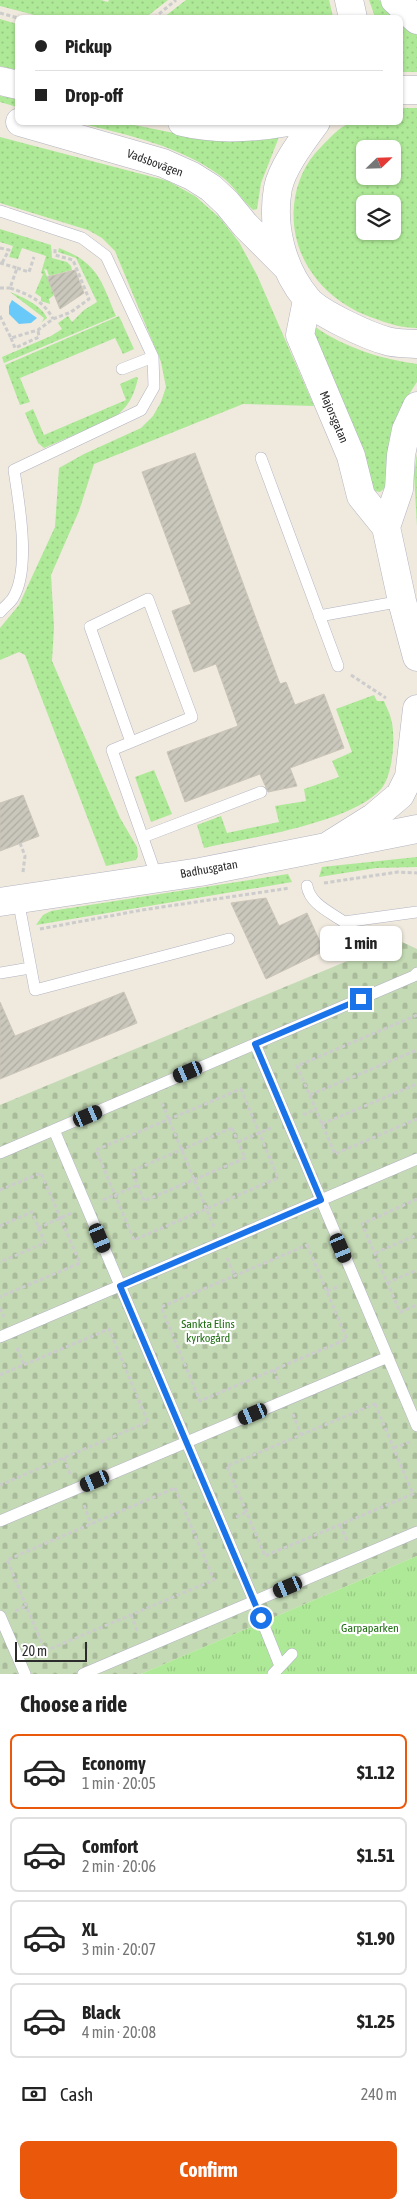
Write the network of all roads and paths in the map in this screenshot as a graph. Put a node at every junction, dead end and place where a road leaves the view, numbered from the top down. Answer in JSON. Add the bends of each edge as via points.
{"nodes":[{"id":1,"x":176,"y":0,"type":"edge"},
{"id":2,"x":349,"y":0,"type":"edge"},
{"id":3,"x":395,"y":0,"type":"edge"},
{"id":4,"x":0,"y":13,"type":"edge"},
{"id":5,"x":158,"y":15,"type":"edge"},
{"id":6,"x":352,"y":15,"type":"edge"},
{"id":7,"x":15,"y":17,"type":"edge"},
{"id":8,"x":417,"y":20,"type":"edge"},
{"id":9,"x":0,"y":81,"type":"edge"},
{"id":10,"x":15,"y":84,"type":"edge"},
{"id":11,"x":403,"y":90,"type":"edge"},
{"id":12,"x":417,"y":90,"type":"edge"},
{"id":13,"x":0,"y":117,"type":"edge"},
{"id":14,"x":15,"y":121,"type":"edge"},
{"id":15,"x":30,"y":125,"type":"edge"},
{"id":16,"x":192,"y":125,"type":"edge"},
{"id":17,"x":268,"y":125,"type":"edge"},
{"id":18,"x":314,"y":125,"type":"edge"},
{"id":19,"x":0,"y":211,"type":"edge"},
{"id":20,"x":0,"y":248,"type":"edge"},
{"id":21,"x":55,"y":248,"type":"dead end"},
{"id":22,"x":34,"y":257,"type":"dead end"},
{"id":23,"x":1,"y":263,"type":"edge"},
{"id":24,"x":287,"y":267,"type":"junction"},
{"id":25,"x":17,"y":268,"type":"junction"},
{"id":26,"x":0,"y":288,"type":"edge"},
{"id":27,"x":10,"y":288,"type":"junction"},
{"id":28,"x":307,"y":300,"type":"junction"},
{"id":29,"x":0,"y":316,"type":"edge"},
{"id":30,"x":53,"y":319,"type":"junction"},
{"id":31,"x":38,"y":330,"type":"junction"},
{"id":32,"x":11,"y":338,"type":"junction"},
{"id":33,"x":417,"y":344,"type":"edge"},
{"id":34,"x":153,"y":357,"type":"junction"},
{"id":35,"x":122,"y":369,"type":"dead end"},
{"id":36,"x":417,"y":406,"type":"edge"},
{"id":37,"x":261,"y":458,"type":"dead end"},
{"id":38,"x":386,"y":527,"type":"junction"},
{"id":39,"x":402,"y":601,"type":"junction"},
{"id":40,"x":0,"y":612,"type":"edge"},
{"id":41,"x":319,"y":616,"type":"junction"},
{"id":42,"x":417,"y":656,"type":"edge"},
{"id":43,"x":338,"y":666,"type":"joint"},
{"id":44,"x":386,"y":698,"type":"dead end"},
{"id":45,"x":417,"y":709,"type":"edge"},
{"id":46,"x":131,"y":742,"type":"junction"},
{"id":47,"x":261,"y":792,"type":"dead end"},
{"id":48,"x":417,"y":829,"type":"edge"},
{"id":49,"x":143,"y":836,"type":"junction"},
{"id":50,"x":20,"y":843,"type":"dead end"},
{"id":51,"x":331,"y":844,"type":"junction"},
{"id":52,"x":24,"y":872,"type":"dead end"},
{"id":53,"x":417,"y":873,"type":"edge"},
{"id":54,"x":157,"y":878,"type":"junction"},
{"id":55,"x":307,"y":886,"type":"junction"},
{"id":56,"x":9,"y":901,"type":"edge"},
{"id":57,"x":417,"y":912,"type":"edge"},
{"id":58,"x":23,"y":932,"type":"junction"},
{"id":59,"x":229,"y":939,"type":"dead end"},
{"id":60,"x":30,"y":968,"type":"junction"},
{"id":61,"x":0,"y":973,"type":"edge"},
{"id":62,"x":417,"y":973,"type":"edge"},
{"id":63,"x":417,"y":1015,"type":"edge"},
{"id":64,"x":255,"y":1044,"type":"junction"},
{"id":65,"x":417,"y":1050,"type":"edge"},
{"id":66,"x":417,"y":1084,"type":"edge"},
{"id":67,"x":155,"y":1087,"type":"junction"},
{"id":68,"x":310,"y":1094,"type":"junction"},
{"id":69,"x":169,"y":1119,"type":"junction"},
{"id":70,"x":417,"y":1119,"type":"edge"},
{"id":71,"x":322,"y":1124,"type":"junction"},
{"id":72,"x":54,"y":1130,"type":"junction"},
{"id":73,"x":182,"y":1150,"type":"junction"},
{"id":74,"x":0,"y":1153,"type":"edge"},
{"id":75,"x":417,"y":1159,"type":"edge"},
{"id":76,"x":194,"y":1180,"type":"junction"},
{"id":77,"x":0,"y":1190,"type":"edge"},
{"id":78,"x":321,"y":1200,"type":"junction"},
{"id":79,"x":417,"y":1200,"type":"edge"},
{"id":80,"x":207,"y":1208,"type":"junction"},
{"id":81,"x":0,"y":1226,"type":"edge"},
{"id":82,"x":417,"y":1234,"type":"edge"},
{"id":83,"x":221,"y":1243,"type":"junction"},
{"id":84,"x":374,"y":1253,"type":"junction"},
{"id":85,"x":0,"y":1262,"type":"edge"},
{"id":86,"x":417,"y":1270,"type":"edge"},
{"id":87,"x":235,"y":1276,"type":"junction"},
{"id":88,"x":387,"y":1282,"type":"junction"},
{"id":89,"x":120,"y":1286,"type":"junction"},
{"id":90,"x":0,"y":1297,"type":"edge"},
{"id":91,"x":417,"y":1305,"type":"edge"},
{"id":92,"x":0,"y":1337,"type":"edge"},
{"id":93,"x":388,"y":1357,"type":"junction"},
{"id":94,"x":0,"y":1375,"type":"edge"},
{"id":95,"x":417,"y":1426,"type":"edge"},
{"id":96,"x":417,"y":1439,"type":"edge"},
{"id":97,"x":186,"y":1442,"type":"junction"},
{"id":98,"x":394,"y":1448,"type":"junction"},
{"id":99,"x":0,"y":1485,"type":"edge"},
{"id":100,"x":0,"y":1522,"type":"edge"},
{"id":101,"x":92,"y":1524,"type":"joint"},
{"id":102,"x":417,"y":1532,"type":"edge"},
{"id":103,"x":254,"y":1601,"type":"junction"},
{"id":104,"x":0,"y":1616,"type":"edge"},
{"id":105,"x":292,"y":1654,"type":"dead end"},
{"id":106,"x":276,"y":1670,"type":"edge"},
{"id":107,"x":24,"y":1674,"type":"edge"},
{"id":108,"x":83,"y":1674,"type":"edge"}],
"edges":[{"from":1,"to":5,"type":"path"},
{"from":2,"to":6,"type":"main road"},
{"from":3,"to":8,"type":"main road"},
{"from":4,"to":7,"type":"path"},
{"from":9,"to":10,"type":"main road"},
{"from":11,"to":12,"type":"main road"},
{"from":13,"to":14,"type":"main road","name":"Vadsbovägen"},
{"from":15,"to":24,"type":"main road","name":"Vadsbovägen","via":[[163,163],[192,176],[227,203]]},
{"from":16,"to":17,"type":"main road"},
{"from":18,"to":24,"type":"main road","via":[[295,150],[278,187],[276,228]]},
{"from":19,"to":34,"type":"lane","via":[[82,238],[106,256]]},
{"from":20,"to":23,"type":"path","via":[[9,250]]},
{"from":21,"to":30,"type":"path","via":[[55,255],[73,260],[89,299],[71,312]]},
{"from":22,"to":25,"type":"path","via":[[29,272]]},
{"from":23,"to":25,"type":"path"},
{"from":24,"to":28,"type":"main road"},
{"from":25,"to":27,"type":"path"},
{"from":26,"to":27,"type":"path"},
{"from":27,"to":30,"type":"path","via":[[32,296],[49,310]]},
{"from":28,"to":33,"type":"main road","via":[[344,324],[387,341]]},
{"from":28,"to":38,"type":"main road","name":"Majorsgatan","via":[[300,335],[351,456],[361,496]]},
{"from":29,"to":32,"type":"path"},
{"from":30,"to":31,"type":"path"},
{"from":31,"to":32,"type":"path"},
{"from":31,"to":32,"type":"path","via":[[39,338],[15,348]]},
{"from":34,"to":35,"type":"lane"},
{"from":34,"to":40,"type":"lane","via":[[154,387],[142,410],[14,470],[22,548],[20,581],[13,598]]},
{"from":36,"to":38,"type":"main road","via":[[406,430],[399,488]]},
{"from":37,"to":41,"type":"lane"},
{"from":38,"to":39,"type":"main road","name":"Majorsgatan"},
{"from":39,"to":41,"type":"lane"},
{"from":39,"to":42,"type":"main road","name":"Majorsgatan"},
{"from":41,"to":43,"type":"lane"},
{"from":43,"to":44,"type":"path"},
{"from":45,"to":51,"type":"main road","via":[[409,777],[400,795],[374,817]]},
{"from":46,"to":46,"type":"lane","via":[[192,717],[148,599],[90,627]]},
{"from":46,"to":49,"type":"lane","via":[[112,750]]},
{"from":47,"to":49,"type":"lane"},
{"from":48,"to":51,"type":"main road","name":"Badhusgatan"},
{"from":49,"to":54,"type":"lane"},
{"from":50,"to":52,"type":"path"},
{"from":51,"to":54,"type":"main road","name":"Badhusgatan"},
{"from":53,"to":55,"type":"path","via":[[398,872]]},
{"from":54,"to":56,"type":"main road","name":"Badhusgatan"},
{"from":55,"to":57,"type":"lane","via":[[308,895],[344,922]]},
{"from":55,"to":58,"type":"path","via":[[142,910]]},
{"from":56,"to":58,"type":"lane"},
{"from":58,"to":60,"type":"lane"},
{"from":59,"to":60,"type":"lane","via":[[36,990]]},
{"from":60,"to":61,"type":"lane"},
{"from":62,"to":64,"type":"lane"},
{"from":63,"to":68,"type":"path","via":[[297,1066]]},
{"from":64,"to":67,"type":"lane"},
{"from":64,"to":78,"type":"lane"},
{"from":65,"to":68,"type":"path"},
{"from":66,"to":71,"type":"path"},
{"from":67,"to":69,"type":"path"},
{"from":67,"to":72,"type":"lane"},
{"from":68,"to":71,"type":"path"},
{"from":69,"to":73,"type":"path"},
{"from":69,"to":80,"type":"path","via":[[241,1089],[278,1178]]},
{"from":69,"to":80,"type":"path","via":[[96,1150],[134,1240]]},
{"from":70,"to":71,"type":"path","via":[[335,1154]]},
{"from":72,"to":74,"type":"lane"},
{"from":72,"to":89,"type":"lane"},
{"from":73,"to":76,"type":"path"},
{"from":73,"to":76,"type":"path","via":[[132,1171],[144,1201]]},
{"from":73,"to":76,"type":"path","via":[[232,1128],[245,1158]]},
{"from":75,"to":78,"type":"lane"},
{"from":76,"to":80,"type":"path"},
{"from":77,"to":90,"type":"path","via":[[41,1173],[80,1263]]},
{"from":78,"to":83,"type":"lane"},
{"from":78,"to":93,"type":"lane"},
{"from":79,"to":84,"type":"path","via":[[362,1224]]},
{"from":80,"to":83,"type":"path"},
{"from":81,"to":85,"type":"path","via":[[32,1212],[45,1244]]},
{"from":82,"to":84,"type":"path"},
{"from":83,"to":87,"type":"path"},
{"from":83,"to":89,"type":"lane"},
{"from":84,"to":88,"type":"path"},
{"from":86,"to":88,"type":"path"},
{"from":87,"to":87,"type":"path","via":[[307,1245],[347,1339],[200,1401],[161,1307]]},
{"from":88,"to":91,"type":"path","via":[[400,1312]]},
{"from":89,"to":92,"type":"lane"},
{"from":89,"to":97,"type":"lane"},
{"from":93,"to":95,"type":"lane"},
{"from":93,"to":97,"type":"lane"},
{"from":94,"to":99,"type":"path","via":[[108,1329],[148,1422]]},
{"from":96,"to":98,"type":"path"},
{"from":97,"to":100,"type":"lane"},
{"from":97,"to":103,"type":"lane"},
{"from":98,"to":98,"type":"path","via":[[413,1494],[265,1556],[227,1466],[375,1404]]},
{"from":101,"to":101,"type":"path","via":[[175,1488],[214,1580],[46,1651],[7,1560]]},
{"from":102,"to":103,"type":"lane"},
{"from":103,"to":106,"type":"lane"},
{"from":103,"to":108,"type":"lane"},
{"from":104,"to":107,"type":"lane"},
{"from":105,"to":106,"type":"lane"}]}
